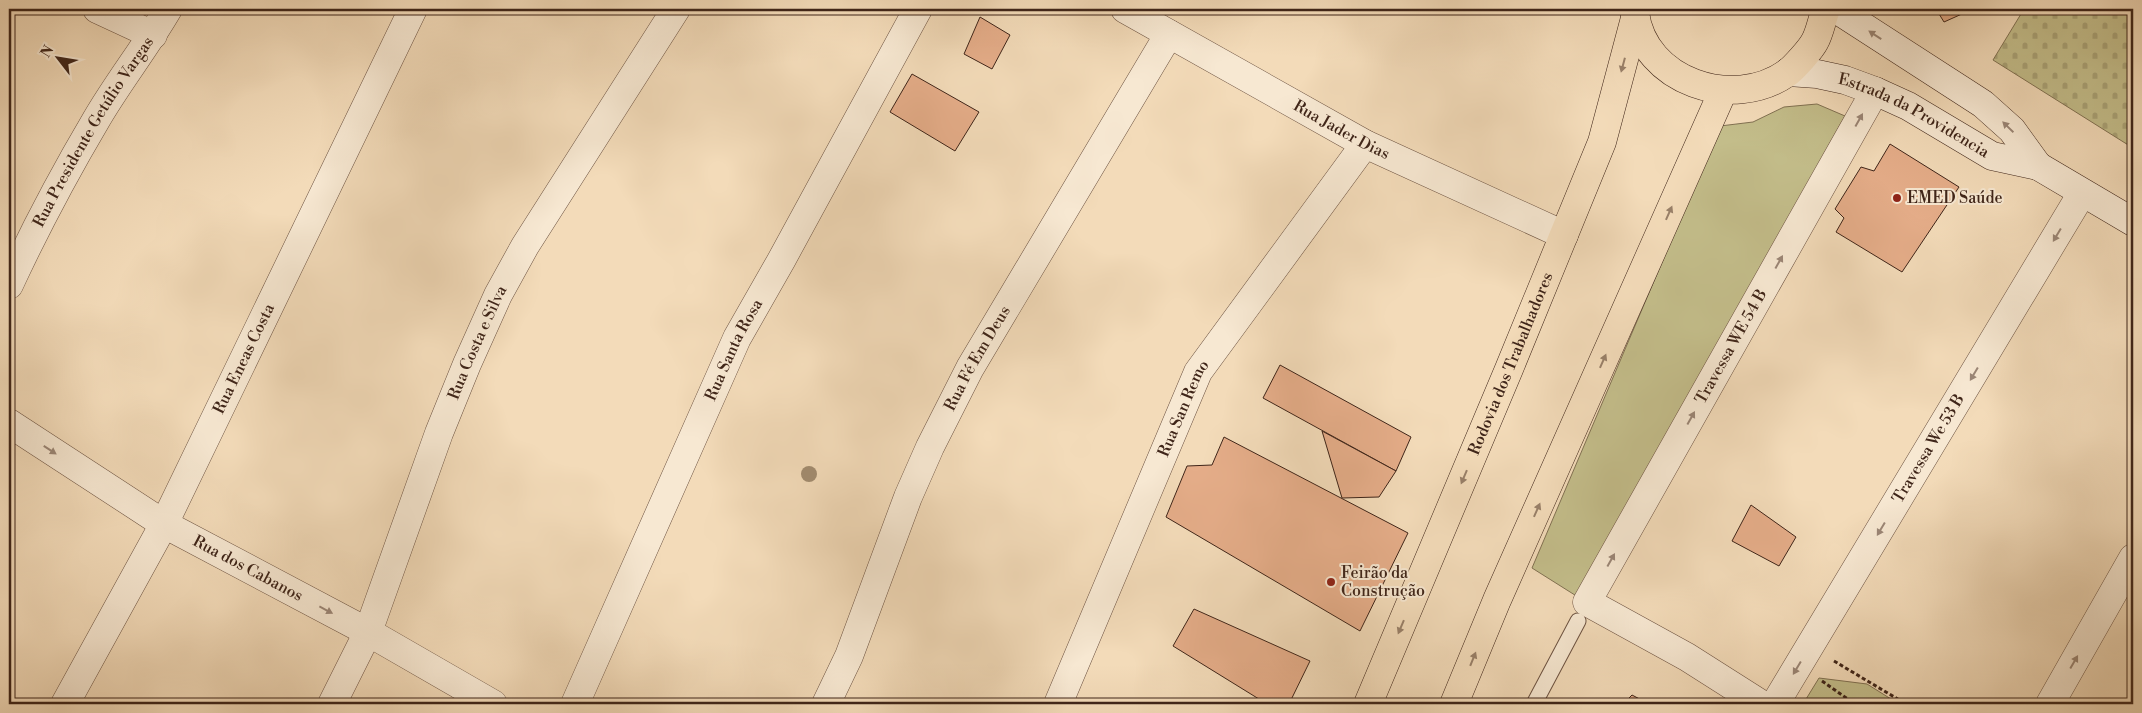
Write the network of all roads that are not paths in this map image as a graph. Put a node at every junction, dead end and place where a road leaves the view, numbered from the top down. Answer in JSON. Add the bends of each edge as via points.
{"nodes":[{"id":1,"x":97,"y":9,"type":"edge"},
{"id":2,"x":168,"y":9,"type":"edge"},
{"id":3,"x":413,"y":9,"type":"edge"},
{"id":4,"x":676,"y":9,"type":"edge"},
{"id":5,"x":918,"y":9,"type":"edge"},
{"id":6,"x":1125,"y":9,"type":"edge"},
{"id":7,"x":1826,"y":9,"type":"edge"},
{"id":8,"x":1836,"y":9,"type":"edge"},
{"id":9,"x":1635,"y":13,"type":"edge"},
{"id":10,"x":1169,"y":34,"type":"junction"},
{"id":11,"x":153,"y":35,"type":"junction"},
{"id":12,"x":1788,"y":72,"type":"junction"},
{"id":13,"x":1723,"y":91,"type":"junction"},
{"id":14,"x":1875,"y":92,"type":"junction"},
{"id":15,"x":1365,"y":144,"type":"junction"},
{"id":16,"x":2038,"y":166,"type":"junction"},
{"id":17,"x":2082,"y":193,"type":"junction"},
{"id":18,"x":2133,"y":222,"type":"edge"},
{"id":19,"x":1564,"y":235,"type":"junction"},
{"id":20,"x":9,"y":285,"type":"edge"},
{"id":21,"x":9,"y":423,"type":"edge"},
{"id":22,"x":164,"y":524,"type":"junction"},
{"id":23,"x":2133,"y":558,"type":"edge"},
{"id":24,"x":1582,"y":612,"type":"junction"},
{"id":25,"x":368,"y":632,"type":"junction"},
{"id":26,"x":65,"y":704,"type":"edge"},
{"id":27,"x":332,"y":704,"type":"edge"},
{"id":28,"x":493,"y":704,"type":"edge"},
{"id":29,"x":575,"y":704,"type":"edge"},
{"id":30,"x":826,"y":704,"type":"edge"},
{"id":31,"x":1058,"y":704,"type":"edge"},
{"id":32,"x":1368,"y":704,"type":"edge"},
{"id":33,"x":1454,"y":704,"type":"edge"},
{"id":34,"x":1534,"y":704,"type":"edge"},
{"id":35,"x":1761,"y":704,"type":"edge"},
{"id":36,"x":1775,"y":704,"type":"edge"},
{"id":37,"x":2050,"y":704,"type":"edge"}],
"edges":[{"from":1,"to":11,"type":"street"},
{"from":2,"to":11,"type":"street","name":"Rua Presidente Getúlio Vargas"},
{"from":3,"to":22,"type":"street","name":"Rua Eneas Costa"},
{"from":4,"to":25,"type":"street","name":"Rua Costa e Silva","via":[[525,246],[498,296],[439,433]]},
{"from":5,"to":29,"type":"street","name":"Rua Santa Rosa","via":[[737,338]]},
{"from":6,"to":10,"type":"street","name":"Rua Jader Dias"},
{"from":7,"to":12,"type":"main road","via":[[1815,42]]},
{"from":16,"to":8,"type":"street","name":"Estrada da Providencia","one_way":true,"via":[[2012,130],[1983,104]]},
{"from":9,"to":13,"type":"main road","via":[[1644,41],[1671,71],[1699,86]]},
{"from":9,"to":19,"type":"main road","name":"Rodovia dos Trabalhadores","one_way":true,"via":[[1602,142]]},
{"from":10,"to":15,"type":"street","name":"Rua Jader Dias"},
{"from":10,"to":30,"type":"street","name":"Rua Fé Em Deus","via":[[966,376],[908,497],[849,656]]},
{"from":11,"to":20,"type":"street","name":"Rua Presidente Getúlio Vargas","via":[[95,122]]},
{"from":12,"to":13,"type":"main road","via":[[1757,87]]},
{"from":12,"to":14,"type":"street","name":"Estrada da Providencia","via":[[1845,80]]},
{"from":33,"to":13,"type":"main road","one_way":true},
{"from":14,"to":16,"type":"street","name":"Estrada da Providencia","via":[[1908,106],[1992,156]]},
{"from":24,"to":14,"type":"street","name":"Travessa WE 54 B","one_way":true},
{"from":15,"to":19,"type":"street","name":"Rua Jader Dias"},
{"from":15,"to":31,"type":"street","name":"Rua San Remo","via":[[1198,372]]},
{"from":16,"to":17,"type":"street","name":"Estrada da Providencia"},
{"from":17,"to":18,"type":"street","name":"Estrada da Providencia"},
{"from":17,"to":36,"type":"street","name":"Travessa We 53 B","one_way":true},
{"from":19,"to":32,"type":"main road","name":"Rodovia dos Trabalhadores","one_way":true},
{"from":21,"to":22,"type":"street","name":"Rua dos Cabanos","one_way":true},
{"from":22,"to":25,"type":"street","name":"Rua dos Cabanos","one_way":true},
{"from":22,"to":26,"type":"street","name":"Rua Eneas Costa"},
{"from":37,"to":23,"type":"street","one_way":true},
{"from":24,"to":34,"type":"lane"},
{"from":24,"to":35,"type":"street","via":[[1687,658]]},
{"from":25,"to":27,"type":"street","name":"Rua Costa e Silva"},
{"from":25,"to":28,"type":"street","name":"Rua dos Cabanos"}]}
